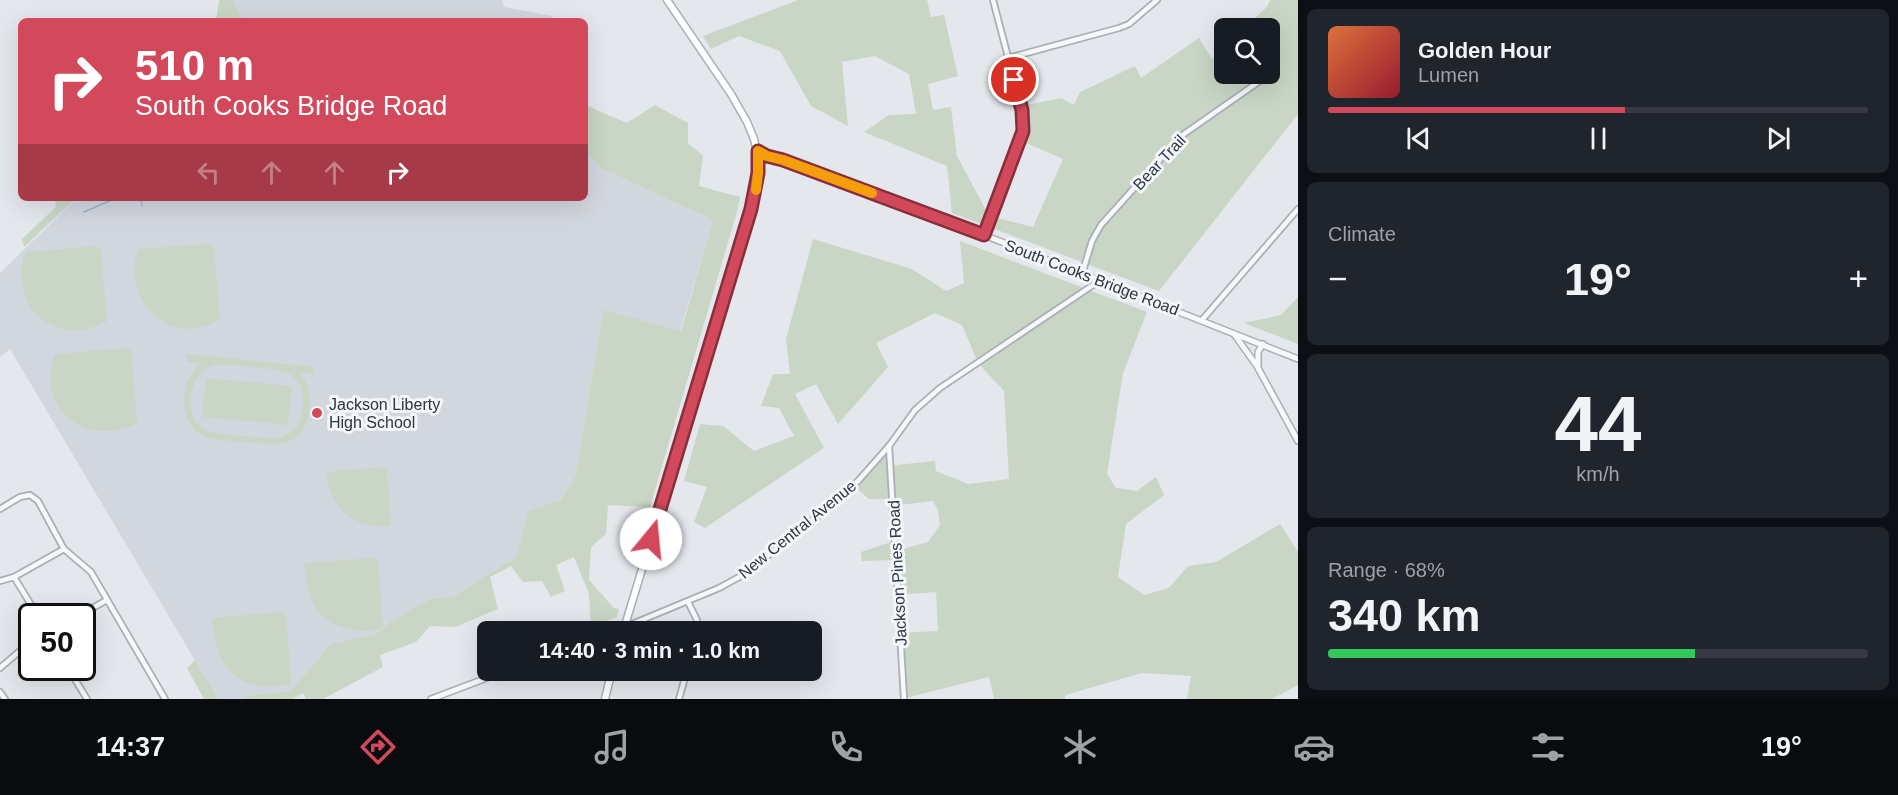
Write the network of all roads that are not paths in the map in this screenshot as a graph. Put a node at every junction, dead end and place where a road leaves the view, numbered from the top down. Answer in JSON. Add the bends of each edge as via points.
{"nodes":[{"id":1,"x":667,"y":0,"type":"edge"},
{"id":2,"x":993,"y":0,"type":"edge"},
{"id":3,"x":1157,"y":0,"type":"edge"},
{"id":4,"x":1008,"y":58,"type":"junction"},
{"id":5,"x":1256,"y":84,"type":"edge"},
{"id":6,"x":760,"y":152,"type":"junction"},
{"id":7,"x":1298,"y":208,"type":"edge"},
{"id":8,"x":984,"y":235,"type":"junction"},
{"id":9,"x":1083,"y":274,"type":"junction"},
{"id":10,"x":1099,"y":281,"type":"junction"},
{"id":11,"x":1202,"y":320,"type":"junction"},
{"id":12,"x":1233,"y":333,"type":"junction"},
{"id":13,"x":1263,"y":344,"type":"junction"},
{"id":14,"x":1298,"y":359,"type":"edge"},
{"id":15,"x":1258,"y":368,"type":"junction"},
{"id":16,"x":1298,"y":441,"type":"edge"},
{"id":17,"x":889,"y":446,"type":"junction"},
{"id":18,"x":0,"y":509,"type":"edge"},
{"id":19,"x":64,"y":549,"type":"junction"},
{"id":20,"x":14,"y":577,"type":"junction"},
{"id":21,"x":0,"y":581,"type":"edge"},
{"id":22,"x":107,"y":600,"type":"junction"},
{"id":23,"x":688,"y":602,"type":"junction"},
{"id":24,"x":30,"y":603,"type":"edge"},
{"id":25,"x":96,"y":606,"type":"edge"},
{"id":26,"x":625,"y":621,"type":"edge"},
{"id":27,"x":642,"y":621,"type":"edge"},
{"id":28,"x":698,"y":621,"type":"edge"},
{"id":29,"x":18,"y":653,"type":"edge"},
{"id":30,"x":0,"y":668,"type":"edge"},
{"id":31,"x":76,"y":681,"type":"edge"},
{"id":32,"x":479,"y":681,"type":"edge"},
{"id":33,"x":609,"y":681,"type":"edge"},
{"id":34,"x":684,"y":681,"type":"edge"},
{"id":35,"x":0,"y":692,"type":"edge"},
{"id":36,"x":5,"y":699,"type":"edge"},
{"id":37,"x":87,"y":699,"type":"edge"},
{"id":38,"x":165,"y":699,"type":"edge"},
{"id":39,"x":431,"y":699,"type":"edge"},
{"id":40,"x":605,"y":699,"type":"edge"},
{"id":41,"x":679,"y":699,"type":"edge"},
{"id":42,"x":904,"y":699,"type":"edge"}],
"edges":[{"from":1,"to":6,"type":"main road","via":[[739,108]]},
{"from":2,"to":4,"type":"street"},
{"from":3,"to":4,"type":"street","via":[[1119,28]]},
{"from":4,"to":8,"type":"street","via":[[1022,110],[1023,131]]},
{"from":5,"to":9,"type":"street","name":"Bear Trail","via":[[1172,146],[1101,225]]},
{"from":6,"to":8,"type":"street","name":"South Cooks Bridge Road"},
{"from":6,"to":26,"type":"main road","via":[[751,209]]},
{"from":7,"to":11,"type":"street"},
{"from":8,"to":9,"type":"street","name":"South Cooks Bridge Road"},
{"from":9,"to":10,"type":"street","name":"South Cooks Bridge Road"},
{"from":10,"to":11,"type":"street","name":"South Cooks Bridge Road"},
{"from":10,"to":17,"type":"street","name":"New Central Avenue","via":[[940,388],[915,410]]},
{"from":11,"to":12,"type":"street","name":"South Cooks Bridge Road"},
{"from":12,"to":13,"type":"street","name":"South Cooks Bridge Road"},
{"from":12,"to":15,"type":"street"},
{"from":13,"to":14,"type":"street","name":"South Cooks Bridge Road"},
{"from":13,"to":15,"type":"street","via":[[1257,358]]},
{"from":15,"to":16,"type":"street"},
{"from":17,"to":23,"type":"street","name":"New Central Avenue","via":[[858,481],[761,561]]},
{"from":17,"to":42,"type":"street","name":"Jackson Pines Road"},
{"from":18,"to":19,"type":"street","via":[[30,495],[38,501]]},
{"from":19,"to":20,"type":"street"},
{"from":19,"to":22,"type":"street","via":[[91,572]]},
{"from":20,"to":21,"type":"street"},
{"from":20,"to":24,"type":"street"},
{"from":22,"to":25,"type":"street"},
{"from":22,"to":38,"type":"street"},
{"from":23,"to":27,"type":"street","name":"New Central Avenue"},
{"from":23,"to":28,"type":"street"},
{"from":29,"to":30,"type":"street"},
{"from":31,"to":37,"type":"street"},
{"from":32,"to":39,"type":"street"},
{"from":33,"to":40,"type":"main road"},
{"from":34,"to":41,"type":"street"},
{"from":35,"to":36,"type":"street"}]}
